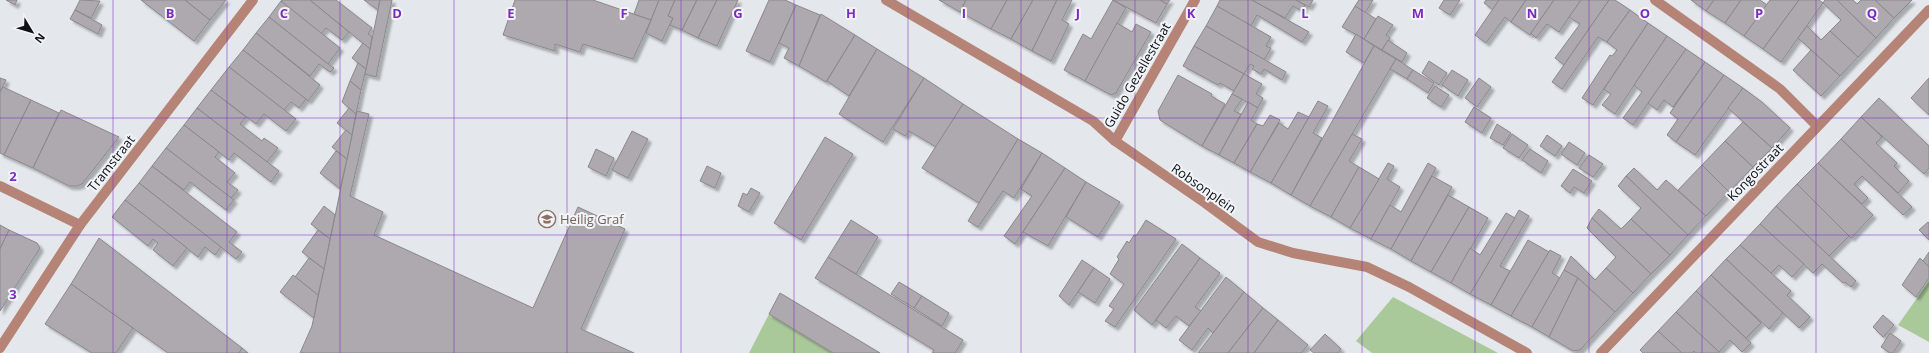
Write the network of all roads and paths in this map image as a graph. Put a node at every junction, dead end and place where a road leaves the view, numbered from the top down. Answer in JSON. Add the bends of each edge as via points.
{"nodes":[{"id":1,"x":253,"y":0,"type":"edge"},
{"id":2,"x":886,"y":0,"type":"edge"},
{"id":3,"x":1194,"y":0,"type":"edge"},
{"id":4,"x":1655,"y":0,"type":"edge"},
{"id":5,"x":1929,"y":10,"type":"edge"},
{"id":6,"x":1817,"y":126,"type":"junction"},
{"id":7,"x":1115,"y":141,"type":"junction"},
{"id":8,"x":0,"y":186,"type":"edge"},
{"id":9,"x":80,"y":225,"type":"junction"},
{"id":10,"x":0,"y":348,"type":"edge"},
{"id":11,"x":1527,"y":353,"type":"edge"},
{"id":12,"x":1601,"y":353,"type":"edge"}],
"edges":[{"from":1,"to":9,"type":"street","name":"Tramstraat"},
{"from":2,"to":7,"type":"street","name":"Robsonplein","via":[[1093,121]]},
{"from":3,"to":7,"type":"street","name":"Guido Gezellestraat"},
{"from":4,"to":6,"type":"street","via":[[1780,89]]},
{"from":5,"to":6,"type":"street","name":"Kongostraat"},
{"from":6,"to":12,"type":"street","name":"Kongostraat"},
{"from":7,"to":11,"type":"street","name":"Robsonplein","via":[[1258,242],[1293,253],[1367,267],[1410,287]]},
{"from":8,"to":9,"type":"street"},
{"from":9,"to":10,"type":"street","name":"Tramstraat"}]}
